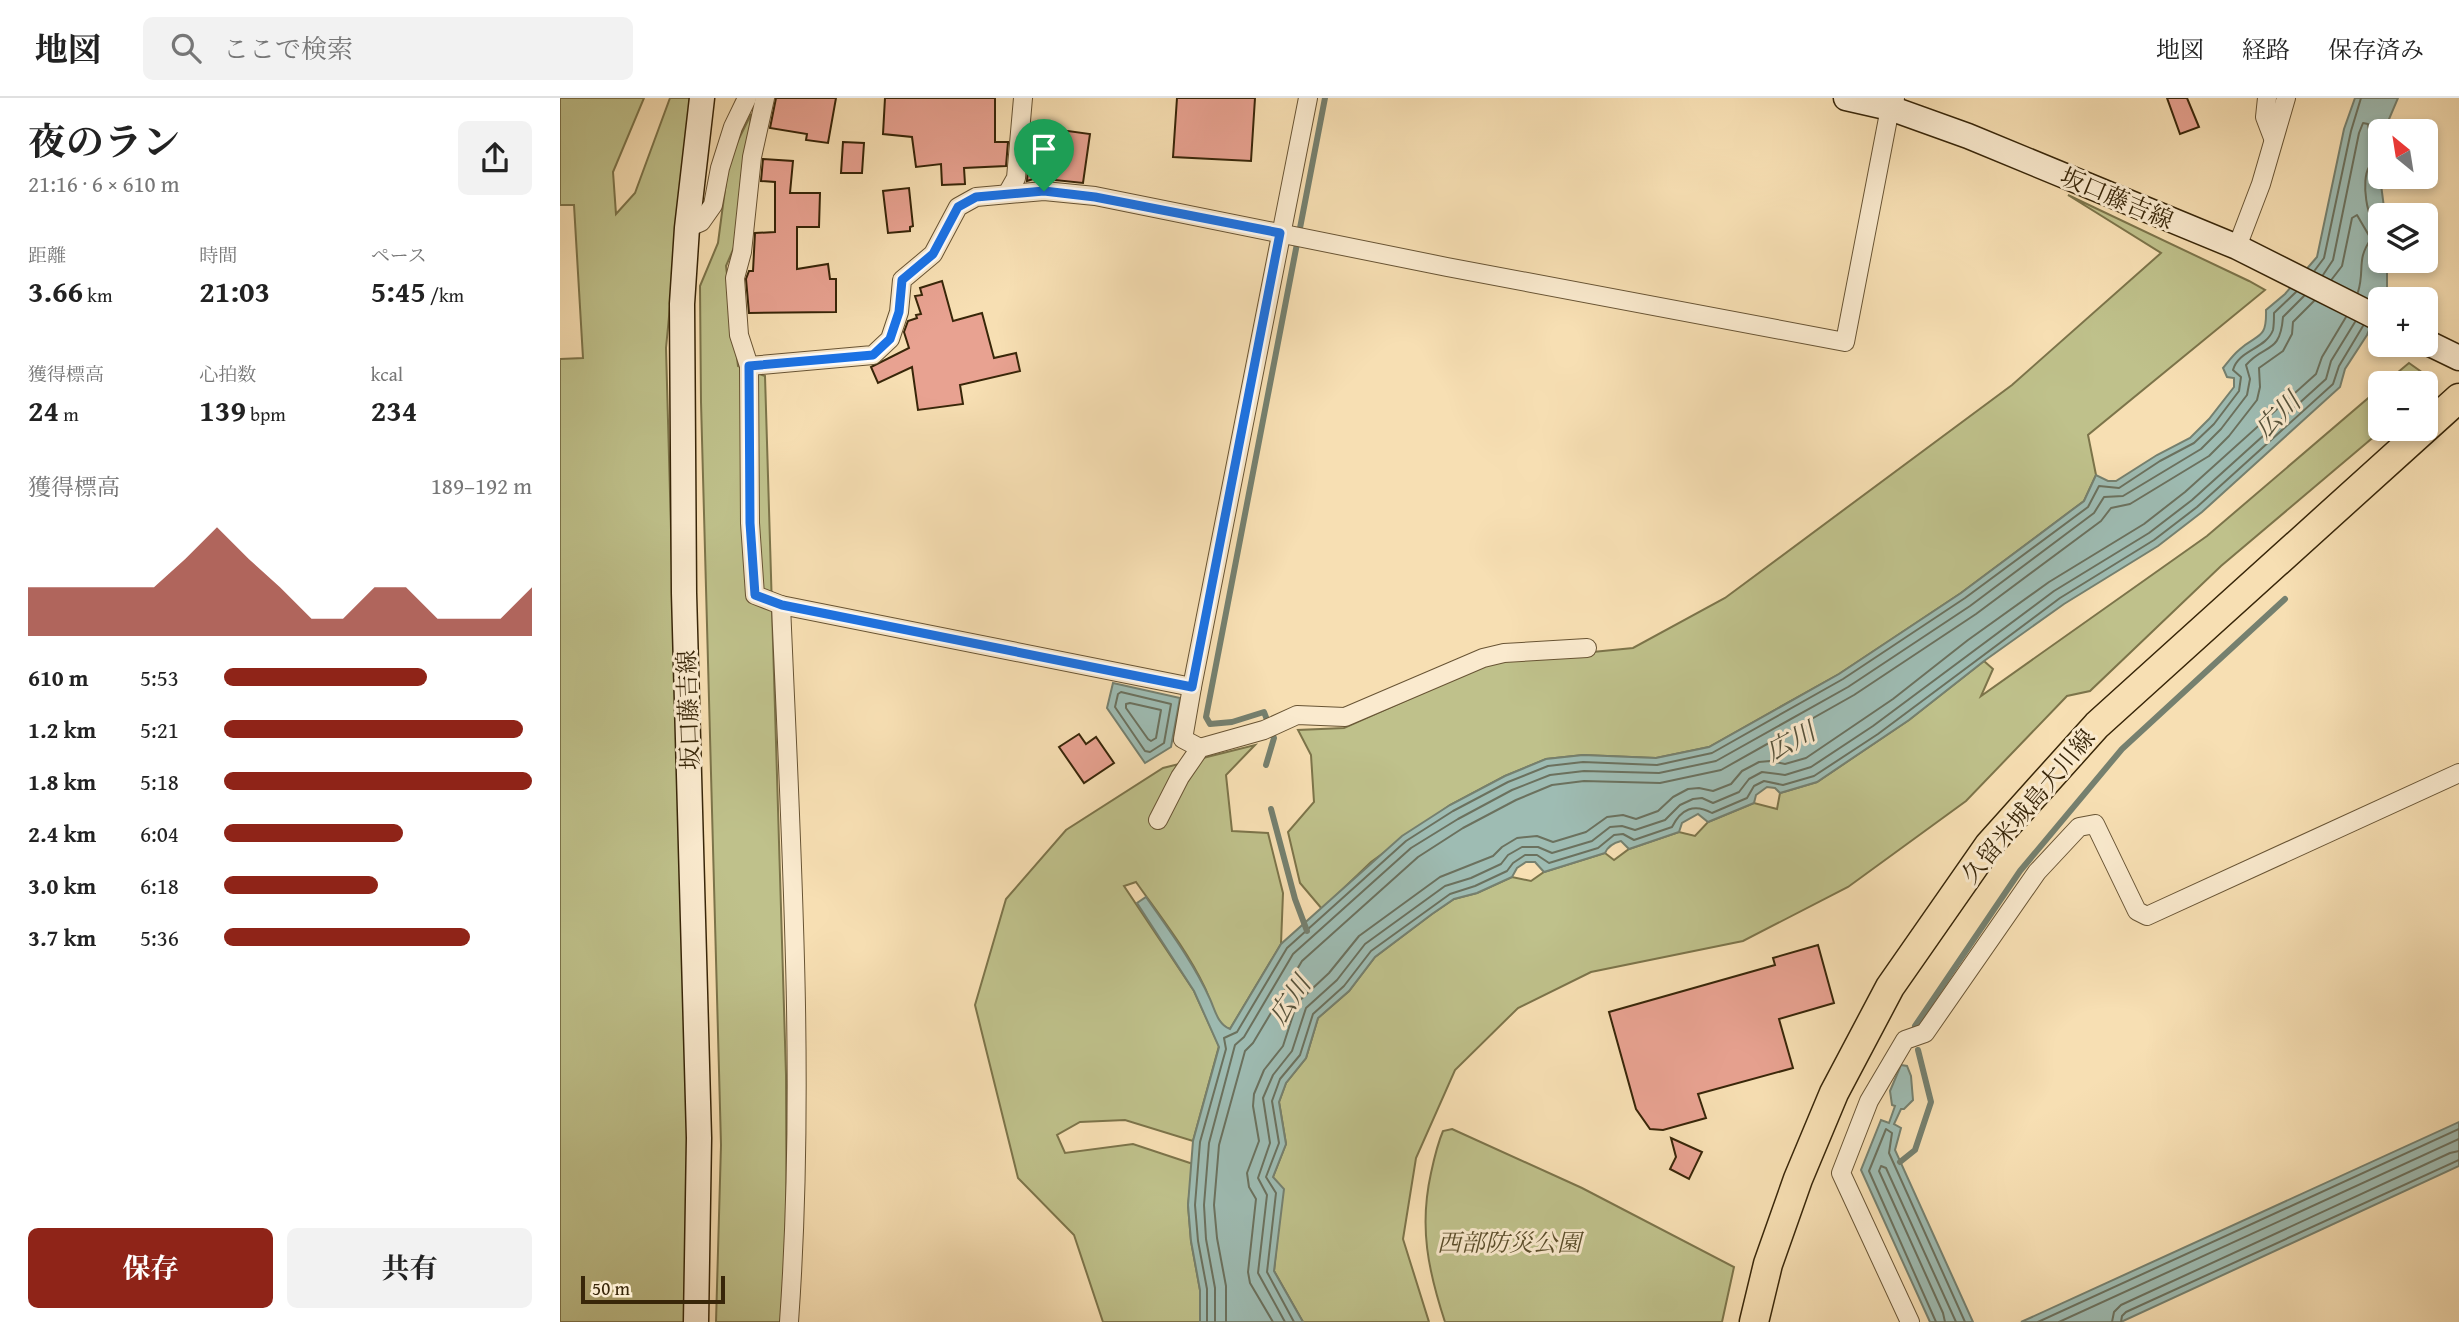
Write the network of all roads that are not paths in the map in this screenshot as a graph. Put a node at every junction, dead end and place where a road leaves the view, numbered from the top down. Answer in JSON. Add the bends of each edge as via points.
{"nodes":[{"id":1,"x":702,"y":98,"type":"edge"},
{"id":2,"x":747,"y":98,"type":"edge"},
{"id":3,"x":765,"y":98,"type":"edge"},
{"id":4,"x":1023,"y":98,"type":"edge"},
{"id":5,"x":1308,"y":98,"type":"edge"},
{"id":6,"x":1846,"y":98,"type":"edge"},
{"id":7,"x":2267,"y":98,"type":"edge"},
{"id":8,"x":2286,"y":98,"type":"edge"},
{"id":9,"x":1892,"y":103,"type":"edge"},
{"id":10,"x":2273,"y":138,"type":"junction"},
{"id":11,"x":1007,"y":194,"type":"junction"},
{"id":12,"x":687,"y":228,"type":"junction"},
{"id":13,"x":1284,"y":234,"type":"junction"},
{"id":14,"x":2242,"y":250,"type":"junction"},
{"id":15,"x":2368,"y":313,"type":"edge"},
{"id":16,"x":2438,"y":348,"type":"edge"},
{"id":17,"x":2457,"y":357,"type":"edge"},
{"id":18,"x":749,"y":366,"type":"junction"},
{"id":19,"x":2459,"y":398,"type":"edge"},
{"id":20,"x":782,"y":605,"type":"junction"},
{"id":21,"x":1587,"y":648,"type":"dead end"},
{"id":22,"x":1192,"y":687,"type":"junction"},
{"id":23,"x":1200,"y":748,"type":"junction"},
{"id":24,"x":2459,"y":773,"type":"edge"},
{"id":25,"x":1158,"y":820,"type":"dead end"},
{"id":26,"x":696,"y":1322,"type":"edge"},
{"id":27,"x":789,"y":1322,"type":"edge"},
{"id":28,"x":1754,"y":1322,"type":"edge"},
{"id":29,"x":1910,"y":1322,"type":"edge"}],
"edges":[{"from":1,"to":12,"type":"main road","name":"坂口藤吉線"},
{"from":2,"to":12,"type":"street","via":[[733,127],[713,205],[701,222]]},
{"from":3,"to":18,"type":"street","via":[[751,157],[742,252],[735,278],[739,335]]},
{"from":4,"to":11,"type":"street","via":[[1016,178]]},
{"from":5,"to":13,"type":"street"},
{"from":6,"to":9,"type":"main road","name":"坂口藤吉線"},
{"from":7,"to":10,"type":"street","via":[[2265,117]]},
{"from":8,"to":10,"type":"street"},
{"from":9,"to":13,"type":"street","via":[[1845,342]]},
{"from":9,"to":14,"type":"main road","name":"坂口藤吉線"},
{"from":10,"to":14,"type":"street"},
{"from":11,"to":13,"type":"street","via":[[1044,191],[1095,197]]},
{"from":11,"to":18,"type":"street","via":[[976,197],[958,207],[933,254],[902,280],[890,339],[873,355]]},
{"from":12,"to":26,"type":"main road","name":"坂口藤吉線","via":[[682,304],[684,565],[699,1138]]},
{"from":13,"to":22,"type":"street"},
{"from":14,"to":15,"type":"main road","name":"坂口藤吉線"},
{"from":16,"to":17,"type":"main road"},
{"from":18,"to":20,"type":"street","via":[[755,595]]},
{"from":19,"to":28,"type":"main road","name":"久留米城島大川線","via":[[2097,725],[1989,845],[1890,987],[1834,1093],[1772,1252]]},
{"from":20,"to":22,"type":"street"},
{"from":20,"to":27,"type":"street","via":[[798,1084]]},
{"from":21,"to":23,"type":"street","via":[[1483,658],[1345,717],[1297,715],[1270,728]]},
{"from":22,"to":23,"type":"street","via":[[1183,739]]},
{"from":23,"to":25,"type":"street"},
{"from":24,"to":29,"type":"street","via":[[2147,916],[2137,911],[2095,824],[2079,827],[2037,872],[1925,1033],[1905,1040],[1869,1101],[1841,1174]]}]}
